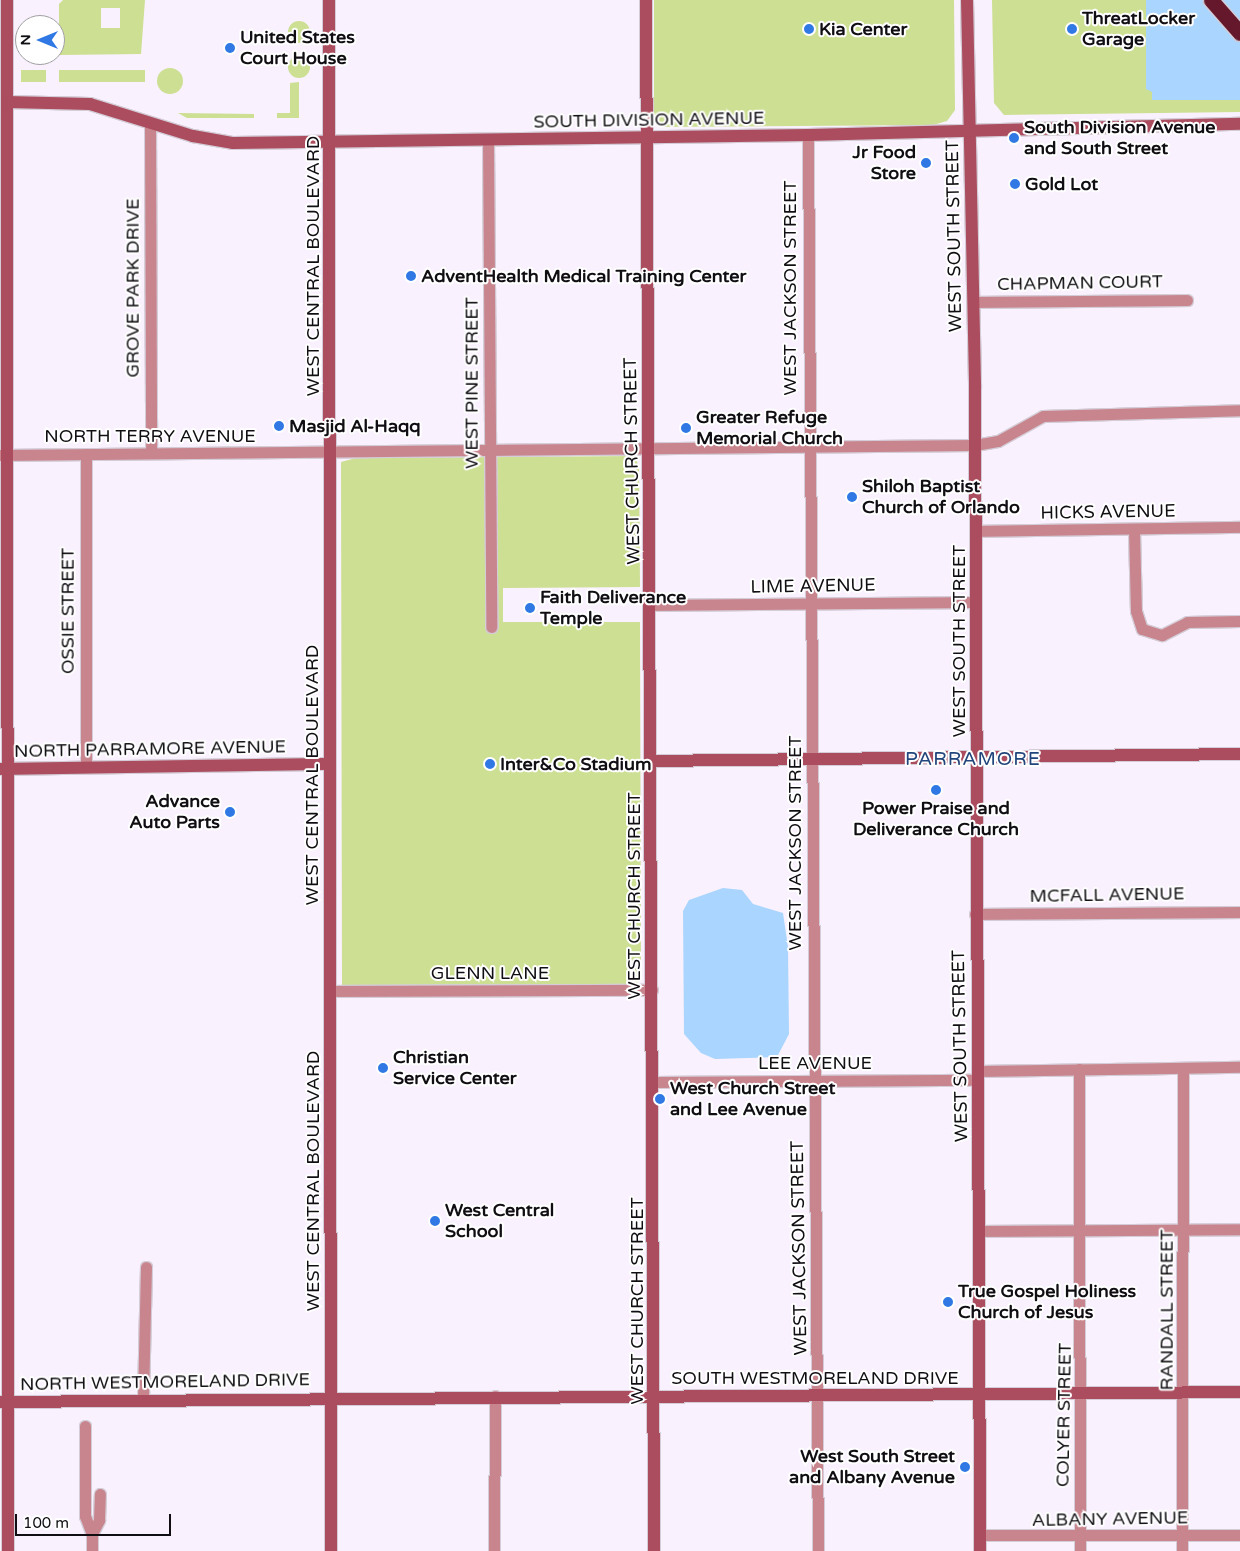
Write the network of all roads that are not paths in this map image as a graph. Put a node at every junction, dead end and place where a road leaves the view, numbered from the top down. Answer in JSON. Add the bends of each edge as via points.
{"nodes":[{"id":1,"x":7,"y":0,"type":"edge"},
{"id":2,"x":329,"y":0,"type":"edge"},
{"id":3,"x":646,"y":0,"type":"edge"},
{"id":4,"x":967,"y":0,"type":"edge"},
{"id":5,"x":1211,"y":0,"type":"edge"},
{"id":6,"x":1240,"y":33,"type":"edge"},
{"id":7,"x":7,"y":102,"type":"junction"},
{"id":8,"x":150,"y":123,"type":"junction"},
{"id":9,"x":1240,"y":124,"type":"edge"},
{"id":10,"x":969,"y":129,"type":"junction"},
{"id":11,"x":808,"y":135,"type":"junction"},
{"id":12,"x":647,"y":137,"type":"junction"},
{"id":13,"x":488,"y":139,"type":"junction"},
{"id":14,"x":330,"y":141,"type":"junction"},
{"id":15,"x":4,"y":295,"type":"edge"},
{"id":16,"x":1187,"y":300,"type":"dead end"},
{"id":17,"x":974,"y":302,"type":"junction"},
{"id":18,"x":1240,"y":410,"type":"edge"},
{"id":19,"x":808,"y":445,"type":"junction"},
{"id":20,"x":975,"y":445,"type":"junction"},
{"id":21,"x":650,"y":448,"type":"junction"},
{"id":22,"x":490,"y":450,"type":"junction"},
{"id":23,"x":331,"y":452,"type":"junction"},
{"id":24,"x":150,"y":453,"type":"junction"},
{"id":25,"x":86,"y":454,"type":"junction"},
{"id":26,"x":4,"y":455,"type":"edge"},
{"id":27,"x":1240,"y":527,"type":"edge"},
{"id":28,"x":1134,"y":530,"type":"junction"},
{"id":29,"x":976,"y":531,"type":"junction"},
{"id":30,"x":976,"y":602,"type":"junction"},
{"id":31,"x":810,"y":603,"type":"junction"},
{"id":32,"x":651,"y":605,"type":"junction"},
{"id":33,"x":1240,"y":621,"type":"edge"},
{"id":34,"x":491,"y":627,"type":"dead end"},
{"id":35,"x":1240,"y":754,"type":"edge"},
{"id":36,"x":977,"y":758,"type":"junction"},
{"id":37,"x":812,"y":759,"type":"junction"},
{"id":38,"x":652,"y":761,"type":"junction"},
{"id":39,"x":330,"y":764,"type":"junction"},
{"id":40,"x":86,"y":767,"type":"junction"},
{"id":41,"x":4,"y":769,"type":"edge"},
{"id":42,"x":4,"y":879,"type":"edge"},
{"id":43,"x":1240,"y":912,"type":"edge"},
{"id":44,"x":975,"y":914,"type":"junction"},
{"id":45,"x":4,"y":984,"type":"edge"},
{"id":46,"x":652,"y":990,"type":"junction"},
{"id":47,"x":329,"y":991,"type":"junction"},
{"id":48,"x":1240,"y":1067,"type":"edge"},
{"id":49,"x":1183,"y":1068,"type":"junction"},
{"id":50,"x":1079,"y":1069,"type":"junction"},
{"id":51,"x":977,"y":1076,"type":"junction"},
{"id":52,"x":814,"y":1080,"type":"junction"},
{"id":53,"x":653,"y":1082,"type":"junction"},
{"id":54,"x":4,"y":1090,"type":"edge"},
{"id":55,"x":1240,"y":1229,"type":"edge"},
{"id":56,"x":1185,"y":1230,"type":"junction"},
{"id":57,"x":980,"y":1231,"type":"junction"},
{"id":58,"x":1082,"y":1231,"type":"junction"},
{"id":59,"x":146,"y":1267,"type":"dead end"},
{"id":60,"x":1184,"y":1392,"type":"junction"},
{"id":61,"x":1240,"y":1392,"type":"edge"},
{"id":62,"x":1082,"y":1394,"type":"junction"},
{"id":63,"x":656,"y":1395,"type":"junction"},
{"id":64,"x":981,"y":1395,"type":"junction"},
{"id":65,"x":494,"y":1396,"type":"junction"},
{"id":66,"x":817,"y":1396,"type":"junction"},
{"id":67,"x":331,"y":1397,"type":"junction"},
{"id":68,"x":143,"y":1399,"type":"junction"},
{"id":69,"x":4,"y":1402,"type":"edge"},
{"id":70,"x":85,"y":1426,"type":"dead end"},
{"id":71,"x":100,"y":1494,"type":"dead end"},
{"id":72,"x":92,"y":1534,"type":"junction"},
{"id":73,"x":980,"y":1535,"type":"junction"},
{"id":74,"x":1240,"y":1535,"type":"edge"},
{"id":75,"x":1182,"y":1536,"type":"junction"},
{"id":76,"x":1080,"y":1537,"type":"junction"},
{"id":77,"x":8,"y":1551,"type":"edge"},
{"id":78,"x":92,"y":1551,"type":"edge"},
{"id":79,"x":331,"y":1551,"type":"edge"},
{"id":80,"x":494,"y":1551,"type":"edge"},
{"id":81,"x":654,"y":1551,"type":"edge"},
{"id":82,"x":818,"y":1551,"type":"edge"},
{"id":83,"x":980,"y":1551,"type":"edge"},
{"id":84,"x":1080,"y":1551,"type":"edge"},
{"id":85,"x":1182,"y":1551,"type":"edge"}],
"edges":[{"from":1,"to":7,"type":"street"},
{"from":2,"to":14,"type":"street","name":"WEST CENTRAL BOULEVARD"},
{"from":3,"to":12,"type":"street","name":"WEST CHURCH STREET"},
{"from":4,"to":10,"type":"street","name":"WEST SOUTH STREET"},
{"from":5,"to":6,"type":"highway"},
{"from":7,"to":8,"type":"street","name":"SOUTH DIVISION AVENUE","via":[[90,104]]},
{"from":7,"to":15,"type":"street"},
{"from":8,"to":14,"type":"street","name":"SOUTH DIVISION AVENUE","via":[[233,143]]},
{"from":8,"to":24,"type":"street","name":"GROVE PARK DRIVE"},
{"from":9,"to":10,"type":"street","name":"SOUTH DIVISION AVENUE"},
{"from":10,"to":11,"type":"street","name":"SOUTH DIVISION AVENUE"},
{"from":10,"to":17,"type":"street","name":"WEST SOUTH STREET"},
{"from":11,"to":12,"type":"street","name":"SOUTH DIVISION AVENUE"},
{"from":11,"to":19,"type":"street","name":"WEST JACKSON STREET"},
{"from":12,"to":13,"type":"street","name":"SOUTH DIVISION AVENUE"},
{"from":12,"to":21,"type":"street","name":"WEST CHURCH STREET"},
{"from":13,"to":14,"type":"street","name":"SOUTH DIVISION AVENUE"},
{"from":13,"to":22,"type":"street","name":"WEST PINE STREET"},
{"from":14,"to":23,"type":"street","name":"WEST CENTRAL BOULEVARD"},
{"from":15,"to":26,"type":"street"},
{"from":16,"to":17,"type":"street","name":"CHAPMAN COURT"},
{"from":17,"to":20,"type":"street","name":"WEST SOUTH STREET"},
{"from":18,"to":20,"type":"street","name":"NORTH TERRY AVENUE","via":[[1043,416],[998,441]]},
{"from":19,"to":20,"type":"street","name":"NORTH TERRY AVENUE"},
{"from":19,"to":21,"type":"street","name":"NORTH TERRY AVENUE"},
{"from":19,"to":31,"type":"street","name":"WEST JACKSON STREET"},
{"from":20,"to":29,"type":"street","name":"WEST SOUTH STREET"},
{"from":21,"to":22,"type":"street","name":"NORTH TERRY AVENUE"},
{"from":21,"to":32,"type":"street","name":"WEST CHURCH STREET"},
{"from":22,"to":23,"type":"street","name":"NORTH TERRY AVENUE"},
{"from":22,"to":34,"type":"street","name":"WEST PINE STREET"},
{"from":23,"to":24,"type":"street","name":"NORTH TERRY AVENUE"},
{"from":23,"to":39,"type":"street","name":"WEST CENTRAL BOULEVARD"},
{"from":24,"to":25,"type":"street","name":"NORTH TERRY AVENUE"},
{"from":25,"to":26,"type":"street","name":"NORTH TERRY AVENUE"},
{"from":25,"to":40,"type":"street","name":"OSSIE STREET"},
{"from":26,"to":41,"type":"street"},
{"from":27,"to":28,"type":"street","name":"HICKS AVENUE"},
{"from":28,"to":29,"type":"street","name":"HICKS AVENUE"},
{"from":28,"to":33,"type":"street","via":[[1136,611],[1142,630],[1162,635],[1187,622]]},
{"from":29,"to":30,"type":"street","name":"WEST SOUTH STREET"},
{"from":30,"to":31,"type":"street","name":"LIME AVENUE"},
{"from":30,"to":36,"type":"street","name":"WEST SOUTH STREET"},
{"from":31,"to":32,"type":"street","name":"LIME AVENUE"},
{"from":31,"to":37,"type":"street","name":"WEST JACKSON STREET"},
{"from":32,"to":38,"type":"street","name":"WEST CHURCH STREET"},
{"from":35,"to":36,"type":"street"},
{"from":36,"to":37,"type":"street"},
{"from":36,"to":44,"type":"street","name":"WEST SOUTH STREET"},
{"from":37,"to":38,"type":"street"},
{"from":37,"to":52,"type":"street","name":"WEST JACKSON STREET"},
{"from":38,"to":46,"type":"street","name":"WEST CHURCH STREET"},
{"from":39,"to":40,"type":"street","name":"NORTH PARRAMORE AVENUE"},
{"from":39,"to":47,"type":"street","name":"WEST CENTRAL BOULEVARD"},
{"from":40,"to":41,"type":"street","name":"NORTH PARRAMORE AVENUE"},
{"from":41,"to":42,"type":"street"},
{"from":42,"to":45,"type":"street"},
{"from":43,"to":44,"type":"street","name":"MCFALL AVENUE"},
{"from":44,"to":51,"type":"street","name":"WEST SOUTH STREET"},
{"from":45,"to":54,"type":"street"},
{"from":46,"to":47,"type":"street","name":"GLENN LANE"},
{"from":46,"to":53,"type":"street","name":"WEST CHURCH STREET"},
{"from":47,"to":67,"type":"street","name":"WEST CENTRAL BOULEVARD"},
{"from":48,"to":49,"type":"street","name":"LEE AVENUE"},
{"from":49,"to":50,"type":"street","name":"LEE AVENUE"},
{"from":49,"to":56,"type":"street","name":"RANDALL STREET"},
{"from":50,"to":51,"type":"street","name":"LEE AVENUE"},
{"from":50,"to":58,"type":"street","name":"COLYER STREET"},
{"from":51,"to":52,"type":"street","name":"LEE AVENUE"},
{"from":51,"to":57,"type":"street","name":"WEST SOUTH STREET"},
{"from":52,"to":53,"type":"street","name":"LEE AVENUE"},
{"from":52,"to":66,"type":"street","name":"WEST JACKSON STREET"},
{"from":53,"to":63,"type":"street","name":"WEST CHURCH STREET"},
{"from":54,"to":69,"type":"street"},
{"from":55,"to":56,"type":"street"},
{"from":56,"to":58,"type":"street"},
{"from":56,"to":60,"type":"street","name":"RANDALL STREET"},
{"from":57,"to":58,"type":"street"},
{"from":57,"to":64,"type":"street","name":"WEST SOUTH STREET"},
{"from":58,"to":62,"type":"street","name":"COLYER STREET"},
{"from":59,"to":68,"type":"street"},
{"from":60,"to":61,"type":"street","name":"SOUTH WESTMORELAND DRIVE"},
{"from":60,"to":62,"type":"street","name":"SOUTH WESTMORELAND DRIVE"},
{"from":60,"to":75,"type":"street","name":"RANDALL STREET"},
{"from":62,"to":64,"type":"street","name":"SOUTH WESTMORELAND DRIVE"},
{"from":62,"to":76,"type":"street","name":"COLYER STREET"},
{"from":63,"to":65,"type":"street","name":"SOUTH WESTMORELAND DRIVE"},
{"from":63,"to":66,"type":"street","name":"SOUTH WESTMORELAND DRIVE"},
{"from":63,"to":81,"type":"street","name":"WEST CHURCH STREET"},
{"from":64,"to":66,"type":"street","name":"SOUTH WESTMORELAND DRIVE"},
{"from":64,"to":73,"type":"street","name":"WEST SOUTH STREET"},
{"from":65,"to":67,"type":"street","name":"SOUTH WESTMORELAND DRIVE"},
{"from":65,"to":80,"type":"street"},
{"from":66,"to":82,"type":"street","name":"WEST JACKSON STREET"},
{"from":67,"to":68,"type":"street","name":"NORTH WESTMORELAND DRIVE"},
{"from":67,"to":79,"type":"street","name":"WEST CENTRAL BOULEVARD"},
{"from":68,"to":69,"type":"street","name":"NORTH WESTMORELAND DRIVE"},
{"from":69,"to":77,"type":"street"},
{"from":70,"to":72,"type":"street","via":[[85,1516]]},
{"from":71,"to":72,"type":"street","via":[[99,1520]]},
{"from":72,"to":78,"type":"street"},
{"from":73,"to":76,"type":"street","name":"ALBANY AVENUE"},
{"from":73,"to":83,"type":"street","name":"WEST SOUTH STREET"},
{"from":74,"to":75,"type":"street","name":"ALBANY AVENUE"},
{"from":75,"to":76,"type":"street","name":"ALBANY AVENUE"},
{"from":75,"to":85,"type":"street","name":"RANDALL STREET"},
{"from":76,"to":84,"type":"street","name":"COLYER STREET"}]}
